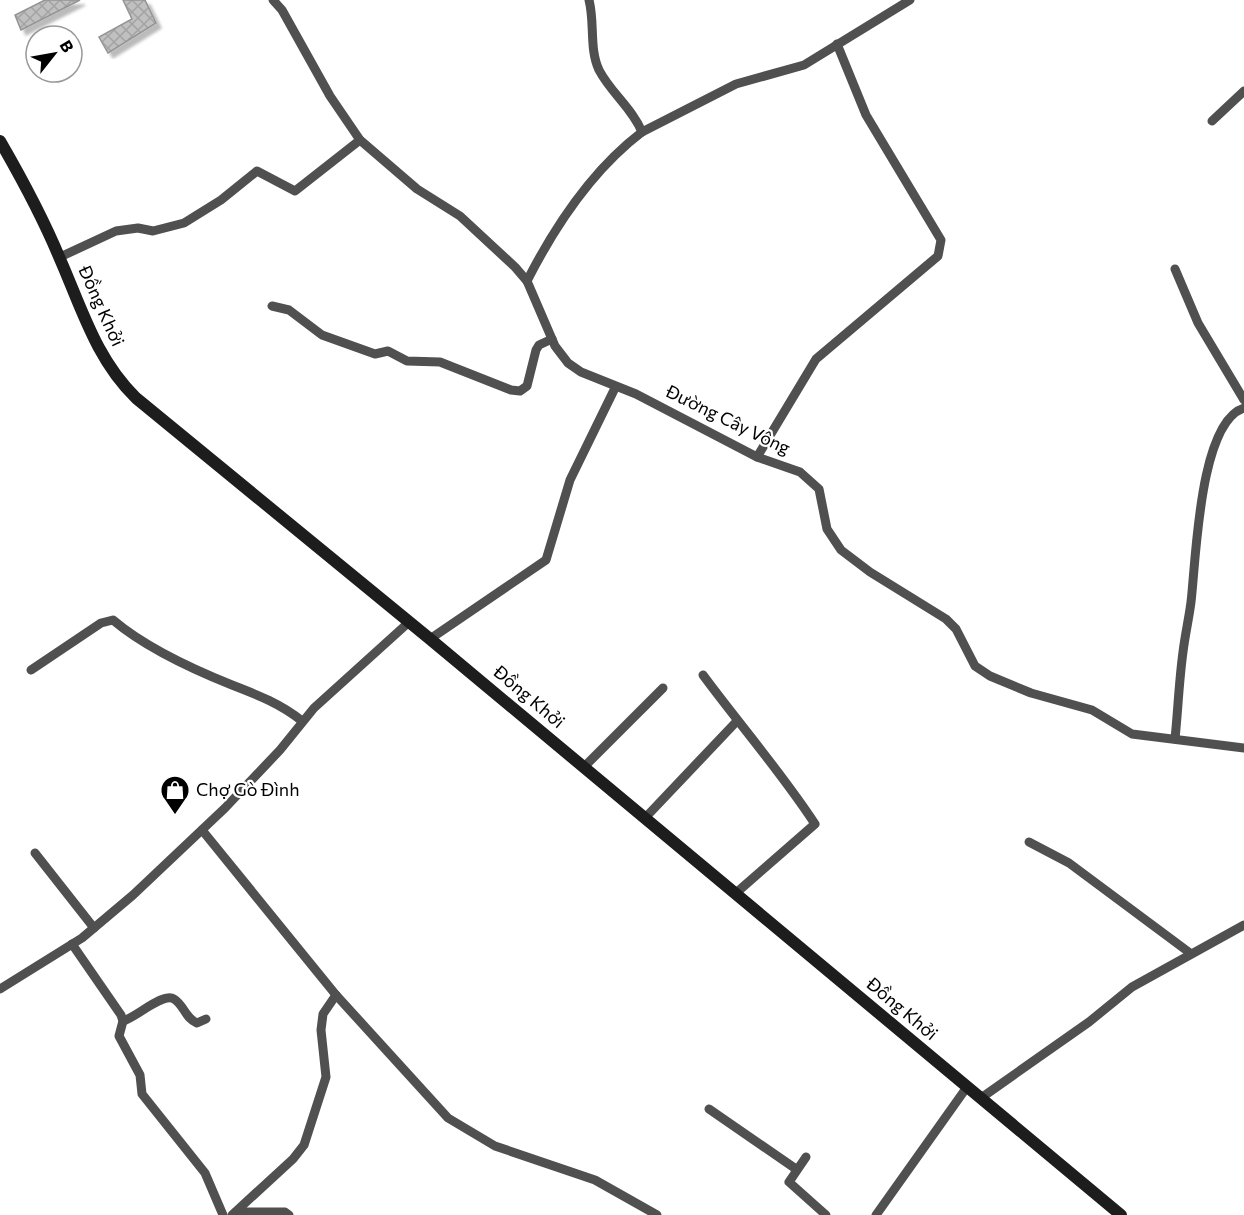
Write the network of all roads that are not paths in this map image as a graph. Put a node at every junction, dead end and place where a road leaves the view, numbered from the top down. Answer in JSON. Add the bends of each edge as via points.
{"nodes":[{"id":1,"x":273,"y":0,"type":"edge"},
{"id":2,"x":589,"y":0,"type":"edge"},
{"id":3,"x":910,"y":0,"type":"edge"},
{"id":4,"x":837,"y":44,"type":"junction"},
{"id":5,"x":1244,"y":91,"type":"edge"},
{"id":6,"x":1212,"y":121,"type":"dead end"},
{"id":7,"x":642,"y":132,"type":"junction"},
{"id":8,"x":360,"y":140,"type":"junction"},
{"id":9,"x":0,"y":141,"type":"edge"},
{"id":10,"x":60,"y":257,"type":"junction"},
{"id":11,"x":1175,"y":269,"type":"dead end"},
{"id":12,"x":527,"y":281,"type":"junction"},
{"id":13,"x":272,"y":306,"type":"dead end"},
{"id":14,"x":552,"y":339,"type":"junction"},
{"id":15,"x":615,"y":388,"type":"junction"},
{"id":16,"x":1244,"y":400,"type":"edge"},
{"id":17,"x":1244,"y":408,"type":"edge"},
{"id":18,"x":757,"y":457,"type":"junction"},
{"id":19,"x":408,"y":623,"type":"junction"},
{"id":20,"x":430,"y":639,"type":"junction"},
{"id":21,"x":31,"y":670,"type":"dead end"},
{"id":22,"x":703,"y":675,"type":"dead end"},
{"id":23,"x":663,"y":688,"type":"dead end"},
{"id":24,"x":302,"y":721,"type":"junction"},
{"id":25,"x":737,"y":721,"type":"junction"},
{"id":26,"x":1175,"y":739,"type":"junction"},
{"id":27,"x":1244,"y":748,"type":"edge"},
{"id":28,"x":584,"y":767,"type":"junction"},
{"id":29,"x":645,"y":818,"type":"junction"},
{"id":30,"x":202,"y":830,"type":"junction"},
{"id":31,"x":1029,"y":842,"type":"dead end"},
{"id":32,"x":35,"y":853,"type":"dead end"},
{"id":33,"x":736,"y":893,"type":"junction"},
{"id":34,"x":1244,"y":924,"type":"edge"},
{"id":35,"x":94,"y":928,"type":"junction"},
{"id":36,"x":72,"y":944,"type":"junction"},
{"id":37,"x":1190,"y":953,"type":"junction"},
{"id":38,"x":0,"y":989,"type":"edge"},
{"id":39,"x":336,"y":996,"type":"junction"},
{"id":40,"x":206,"y":1019,"type":"dead end"},
{"id":41,"x":123,"y":1021,"type":"junction"},
{"id":42,"x":967,"y":1087,"type":"junction"},
{"id":43,"x":981,"y":1098,"type":"junction"},
{"id":44,"x":709,"y":1109,"type":"dead end"},
{"id":45,"x":806,"y":1158,"type":"dead end"},
{"id":46,"x":796,"y":1169,"type":"junction"},
{"id":47,"x":234,"y":1213,"type":"edge"},
{"id":48,"x":223,"y":1215,"type":"edge"},
{"id":49,"x":289,"y":1215,"type":"edge"},
{"id":50,"x":657,"y":1215,"type":"edge"},
{"id":51,"x":826,"y":1215,"type":"edge"},
{"id":52,"x":876,"y":1215,"type":"edge"},
{"id":53,"x":1121,"y":1215,"type":"edge"}],
"edges":[{"from":1,"to":8,"type":"street","name":"Đường Cây Vông"},
{"from":2,"to":7,"type":"street","via":[[596,63]]},
{"from":3,"to":4,"type":"street"},
{"from":4,"to":7,"type":"street","via":[[804,65],[714,94]]},
{"from":4,"to":18,"type":"street","via":[[866,115],[941,240],[938,255],[816,359]]},
{"from":5,"to":6,"type":"street"},
{"from":7,"to":12,"type":"street","via":[[581,195],[553,232]]},
{"from":8,"to":10,"type":"street","via":[[295,191],[258,171],[184,223],[153,231],[116,231]]},
{"from":8,"to":12,"type":"street","name":"Đường Cây Vông","via":[[401,177],[477,230]]},
{"from":9,"to":10,"type":"main road","name":"Đồng Khởi"},
{"from":10,"to":19,"type":"main road","name":"Đồng Khởi","via":[[85,323],[119,381]]},
{"from":11,"to":16,"type":"street","via":[[1198,323]]},
{"from":12,"to":14,"type":"street","name":"Đường Cây Vông"},
{"from":13,"to":14,"type":"street","via":[[289,310],[322,335],[365,351],[388,351],[407,361],[440,362],[511,390],[520,391],[528,386],[536,350]]},
{"from":14,"to":15,"type":"street","name":"Đường Cây Vông","via":[[568,363]]},
{"from":15,"to":18,"type":"street","name":"Đường Cây Vông","via":[[636,394]]},
{"from":15,"to":20,"type":"street","via":[[574,468],[546,560]]},
{"from":17,"to":26,"type":"street","via":[[1227,420],[1203,485]]},
{"from":18,"to":26,"type":"street","name":"Đường Cây Vông","via":[[800,472],[810,480],[819,489],[827,529],[841,550],[946,619],[982,671],[1031,693],[1092,710],[1132,734]]},
{"from":19,"to":20,"type":"main road","name":"Đồng Khởi"},
{"from":19,"to":24,"type":"street"},
{"from":20,"to":28,"type":"main road","name":"Đồng Khởi"},
{"from":21,"to":24,"type":"street","via":[[101,623],[113,620],[168,654],[265,697]]},
{"from":22,"to":25,"type":"street"},
{"from":23,"to":28,"type":"street"},
{"from":24,"to":30,"type":"street","via":[[280,750]]},
{"from":25,"to":29,"type":"street"},
{"from":25,"to":33,"type":"street","via":[[789,784],[815,824]]},
{"from":26,"to":27,"type":"street","name":"Đường Cây Vông"},
{"from":28,"to":29,"type":"main road","name":"Đồng Khởi"},
{"from":29,"to":33,"type":"main road","name":"Đồng Khởi"},
{"from":30,"to":35,"type":"street"},
{"from":30,"to":39,"type":"street"},
{"from":31,"to":37,"type":"street","via":[[1069,863]]},
{"from":32,"to":35,"type":"street"},
{"from":33,"to":42,"type":"main road","name":"Đồng Khởi"},
{"from":34,"to":37,"type":"street"},
{"from":35,"to":36,"type":"street"},
{"from":36,"to":38,"type":"street"},
{"from":36,"to":41,"type":"street"},
{"from":37,"to":43,"type":"street","via":[[1132,987]]},
{"from":39,"to":47,"type":"street","via":[[323,1014],[326,1077],[304,1145]]},
{"from":39,"to":50,"type":"street","via":[[434,1105],[463,1129],[495,1146],[595,1180]]},
{"from":40,"to":41,"type":"street","via":[[193,1021],[176,1000],[168,997]]},
{"from":41,"to":48,"type":"street","via":[[119,1036],[140,1076],[142,1094],[205,1173]]},
{"from":42,"to":43,"type":"main road","name":"Đồng Khởi"},
{"from":42,"to":52,"type":"street"},
{"from":43,"to":53,"type":"main road","name":"Đồng Khởi"},
{"from":44,"to":46,"type":"street"},
{"from":45,"to":46,"type":"street"},
{"from":46,"to":51,"type":"street","via":[[789,1182]]},
{"from":47,"to":49,"type":"street"}]}
